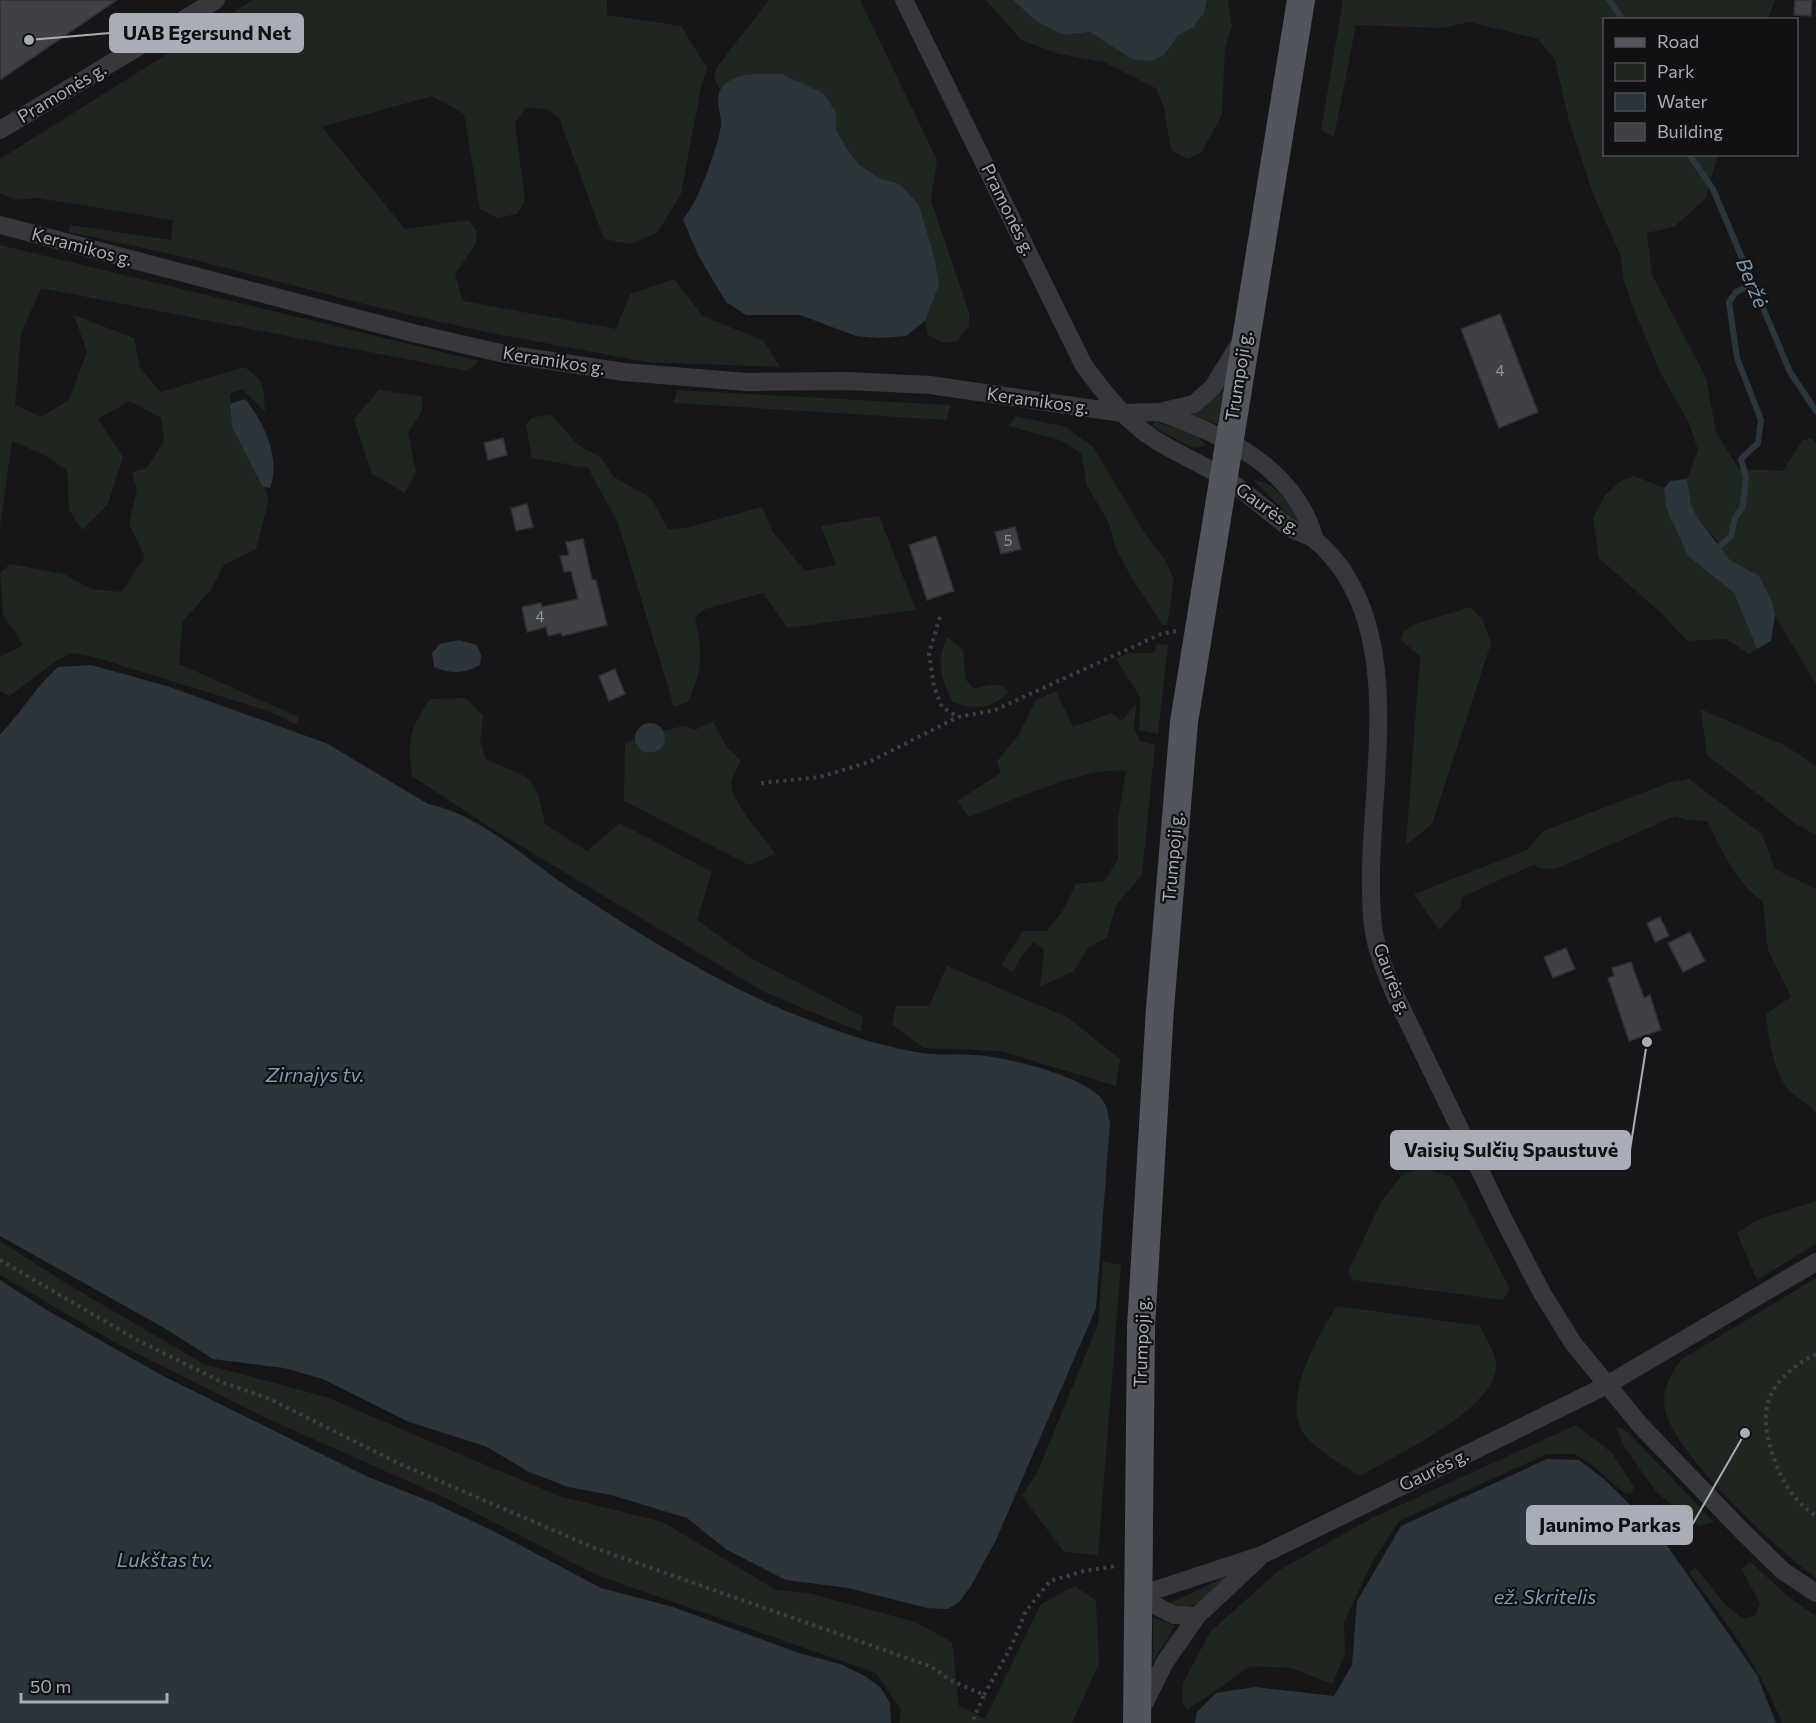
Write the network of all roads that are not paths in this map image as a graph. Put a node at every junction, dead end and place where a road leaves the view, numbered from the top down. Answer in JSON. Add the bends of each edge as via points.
{"nodes":[{"id":1,"x":216,"y":0,"type":"edge"},
{"id":2,"x":904,"y":0,"type":"edge"},
{"id":3,"x":1301,"y":0,"type":"edge"},
{"id":4,"x":0,"y":130,"type":"edge"},
{"id":5,"x":0,"y":225,"type":"edge"},
{"id":6,"x":1247,"y":331,"type":"junction"},
{"id":7,"x":1159,"y":412,"type":"junction"},
{"id":8,"x":1122,"y":413,"type":"junction"},
{"id":9,"x":1228,"y":441,"type":"junction"},
{"id":10,"x":1222,"y":476,"type":"junction"},
{"id":11,"x":1315,"y":540,"type":"junction"},
{"id":12,"x":1816,"y":1262,"type":"edge"},
{"id":13,"x":1605,"y":1386,"type":"junction"},
{"id":14,"x":1262,"y":1555,"type":"junction"},
{"id":15,"x":1816,"y":1593,"type":"edge"},
{"id":16,"x":1137,"y":1596,"type":"junction"},
{"id":17,"x":1197,"y":1616,"type":"junction"},
{"id":18,"x":1137,"y":1721,"type":"edge"}],
"edges":[{"from":1,"to":4,"type":"street","name":"Pramonės g."},
{"from":2,"to":8,"type":"street","name":"Pramonės g.","via":[[1083,364]]},
{"from":3,"to":6,"type":"main road","name":"Trumpoji g."},
{"from":5,"to":8,"type":"street","name":"Keramikos g.","via":[[515,356],[624,372],[747,382],[930,385]]},
{"from":6,"to":7,"type":"street","via":[[1213,387],[1194,405]]},
{"from":6,"to":9,"type":"main road","name":"Trumpoji g."},
{"from":7,"to":8,"type":"street"},
{"from":7,"to":9,"type":"street"},
{"from":8,"to":10,"type":"street","name":"Pramonės g.","via":[[1153,438]]},
{"from":9,"to":10,"type":"main road","name":"Trumpoji g."},
{"from":9,"to":11,"type":"street","name":"Gaurės g.","via":[[1278,476],[1308,516]]},
{"from":10,"to":11,"type":"street","name":"Gaurės g.","via":[[1249,493],[1288,527]]},
{"from":10,"to":16,"type":"main road","name":"Trumpoji g.","via":[[1184,722],[1160,1008],[1141,1327]]},
{"from":11,"to":13,"type":"street","name":"Gaurės g.","via":[[1344,572],[1358,598],[1371,638],[1378,682],[1372,891],[1373,927],[1381,960],[1531,1272],[1573,1343]]},
{"from":12,"to":13,"type":"street","name":"Gaurės g."},
{"from":13,"to":14,"type":"street","name":"Gaurės g."},
{"from":13,"to":15,"type":"street","name":"Gaurės g.","via":[[1743,1532],[1783,1570]]},
{"from":14,"to":16,"type":"street","name":"Gaurės g."},
{"from":14,"to":17,"type":"street","name":"Gaurės g."},
{"from":16,"to":17,"type":"street","via":[[1174,1615]]},
{"from":16,"to":18,"type":"main road","name":"Trumpoji g."},
{"from":17,"to":18,"type":"street","name":"Gaurės g.","via":[[1165,1662]]}]}
